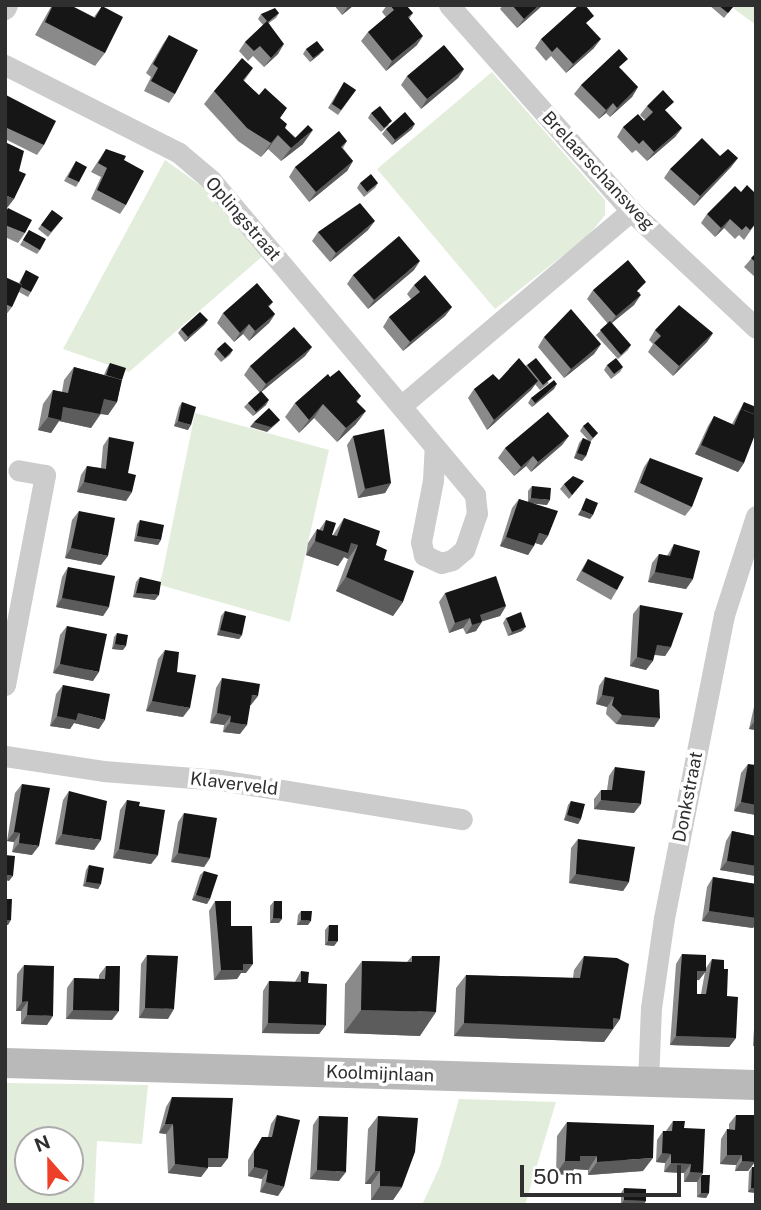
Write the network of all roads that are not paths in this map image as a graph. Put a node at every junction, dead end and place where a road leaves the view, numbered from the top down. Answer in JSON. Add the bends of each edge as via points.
{"nodes":[{"id":1,"x":449,"y":5,"type":"edge"},
{"id":2,"x":5,"y":65,"type":"edge"},
{"id":3,"x":631,"y":211,"type":"junction"},
{"id":4,"x":756,"y":328,"type":"edge"},
{"id":5,"x":401,"y":406,"type":"junction"},
{"id":6,"x":435,"y":447,"type":"junction"},
{"id":7,"x":18,"y":470,"type":"dead end"},
{"id":8,"x":756,"y":516,"type":"edge"},
{"id":9,"x":10,"y":633,"type":"edge"},
{"id":10,"x":5,"y":685,"type":"edge"},
{"id":11,"x":5,"y":756,"type":"edge"},
{"id":12,"x":462,"y":819,"type":"dead end"},
{"id":13,"x":5,"y":1063,"type":"edge"},
{"id":14,"x":648,"y":1082,"type":"junction"},
{"id":15,"x":756,"y":1085,"type":"edge"}],
"edges":[{"from":1,"to":3,"type":"street","name":"Brelaarschansweg"},
{"from":2,"to":5,"type":"street","name":"Oplingstraat","via":[[178,153],[211,180]]},
{"from":3,"to":4,"type":"street","name":"Brelaarschansweg"},
{"from":3,"to":5,"type":"street"},
{"from":5,"to":6,"type":"street","name":"Oplingstraat"},
{"from":6,"to":6,"type":"street","name":"Oplingstraat","via":[[475,495],[477,513],[464,550],[441,563],[424,555],[421,542]]},
{"from":7,"to":9,"type":"street","via":[[45,475]]},
{"from":8,"to":14,"type":"street","name":"Donkstraat","via":[[724,615],[664,918],[651,1008]]},
{"from":9,"to":10,"type":"street"},
{"from":11,"to":12,"type":"street","name":"Klaverveld","via":[[103,771],[220,780]]},
{"from":13,"to":14,"type":"street","name":"Koolmijnlaan"},
{"from":14,"to":15,"type":"street","name":"Koolmijnlaan"}]}
